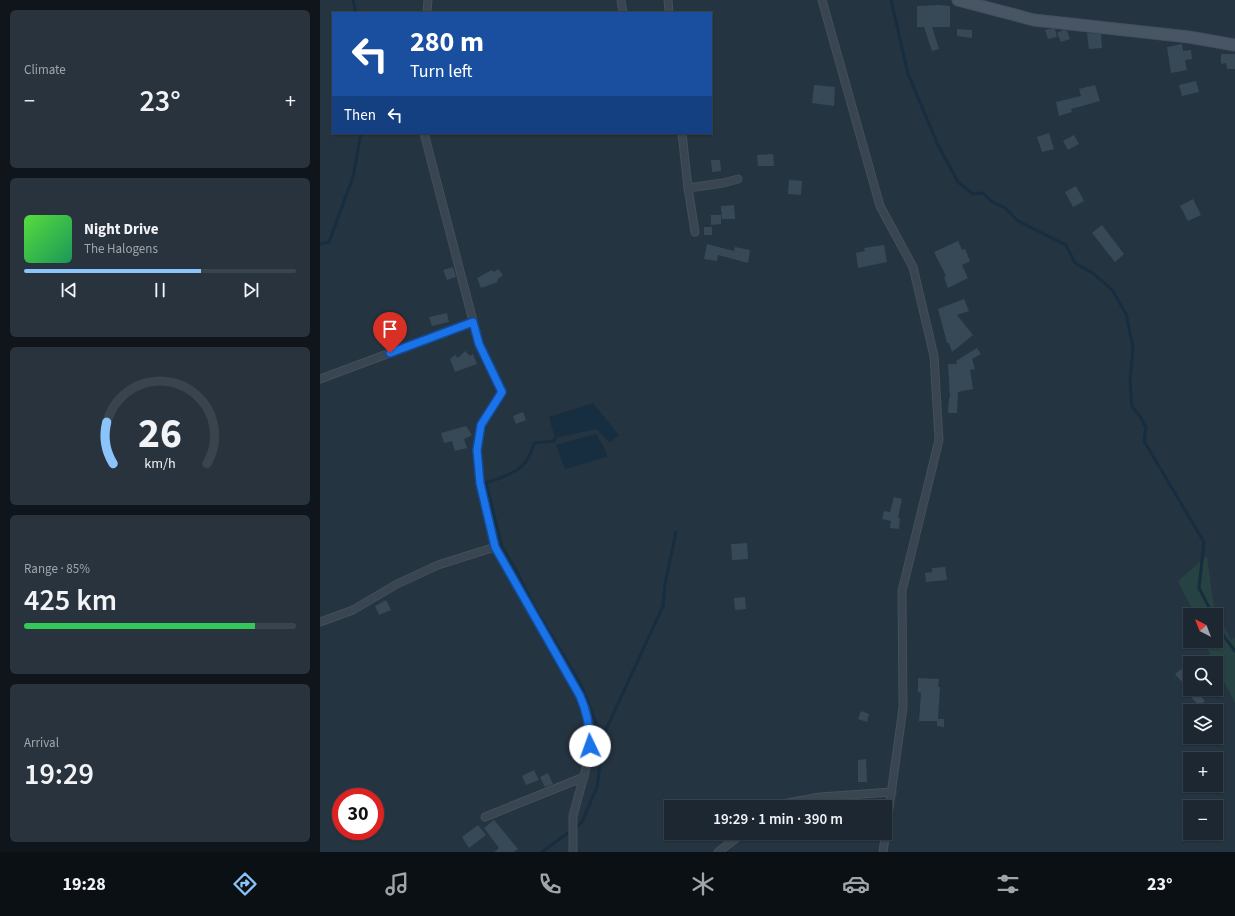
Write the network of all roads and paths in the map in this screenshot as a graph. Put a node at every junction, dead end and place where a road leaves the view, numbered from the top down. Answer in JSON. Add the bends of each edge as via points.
{"nodes":[{"id":1,"x":428,"y":0,"type":"edge"},
{"id":2,"x":621,"y":0,"type":"edge"},
{"id":3,"x":668,"y":0,"type":"edge"},
{"id":4,"x":822,"y":0,"type":"edge"},
{"id":5,"x":958,"y":0,"type":"edge"},
{"id":6,"x":427,"y":12,"type":"edge"},
{"id":7,"x":623,"y":12,"type":"edge"},
{"id":8,"x":669,"y":12,"type":"edge"},
{"id":9,"x":1235,"y":45,"type":"edge"},
{"id":10,"x":424,"y":134,"type":"edge"},
{"id":11,"x":682,"y":134,"type":"edge"},
{"id":12,"x":738,"y":179,"type":"dead end"},
{"id":13,"x":688,"y":188,"type":"junction"},
{"id":14,"x":695,"y":232,"type":"dead end"},
{"id":15,"x":473,"y":322,"type":"junction"},
{"id":16,"x":320,"y":379,"type":"edge"},
{"id":17,"x":495,"y":547,"type":"junction"},
{"id":18,"x":320,"y":622,"type":"edge"},
{"id":19,"x":584,"y":777,"type":"junction"},
{"id":20,"x":892,"y":792,"type":"junction"},
{"id":21,"x":807,"y":800,"type":"edge"},
{"id":22,"x":485,"y":817,"type":"dead end"},
{"id":23,"x":734,"y":840,"type":"edge"},
{"id":24,"x":573,"y":852,"type":"edge"},
{"id":25,"x":718,"y":852,"type":"edge"},
{"id":26,"x":883,"y":852,"type":"edge"}],
"edges":[{"from":1,"to":6,"type":"street"},
{"from":2,"to":7,"type":"street"},
{"from":3,"to":8,"type":"street"},
{"from":4,"to":20,"type":"street","via":[[880,206],[913,267],[934,356],[939,440],[902,591],[902,708]]},
{"from":5,"to":9,"type":"street","via":[[1034,20],[1188,37]]},
{"from":10,"to":15,"type":"street"},
{"from":11,"to":13,"type":"street"},
{"from":12,"to":13,"type":"street"},
{"from":13,"to":14,"type":"street"},
{"from":15,"to":16,"type":"street"},
{"from":15,"to":17,"type":"street","via":[[479,344],[502,392],[481,425],[477,450],[480,483]]},
{"from":17,"to":18,"type":"street","via":[[438,565],[396,584],[354,610]]},
{"from":17,"to":19,"type":"street","via":[[586,710],[590,734],[589,757]]},
{"from":19,"to":22,"type":"street"},
{"from":19,"to":24,"type":"street","via":[[573,816]]},
{"from":20,"to":21,"type":"street"},
{"from":20,"to":26,"type":"street"},
{"from":23,"to":25,"type":"street"}]}
